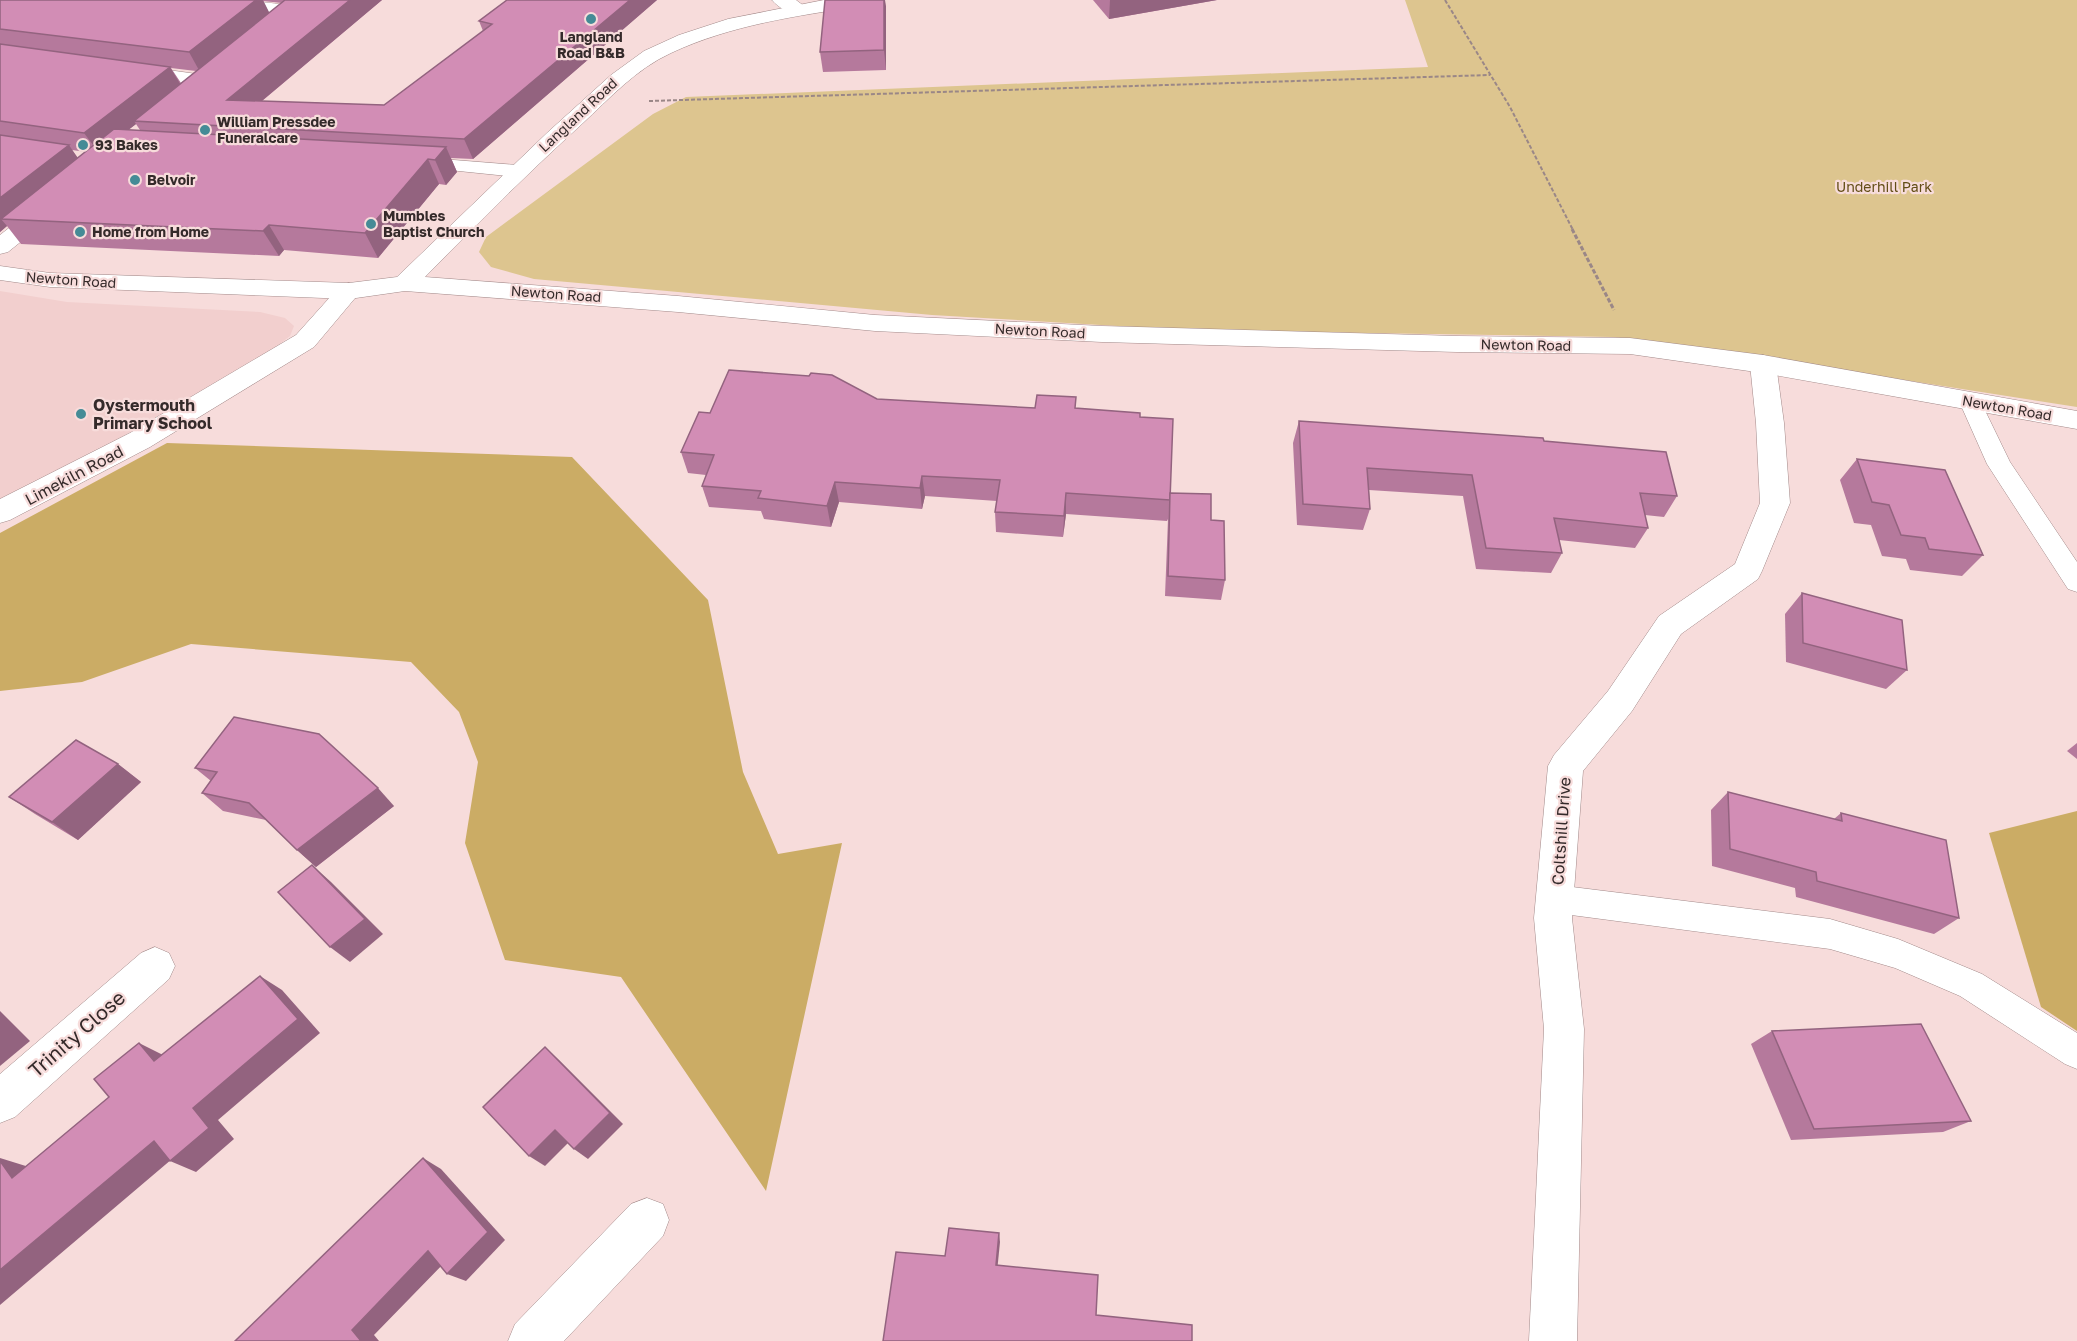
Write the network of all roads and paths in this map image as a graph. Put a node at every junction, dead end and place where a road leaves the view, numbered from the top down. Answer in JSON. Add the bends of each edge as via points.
{"nodes":[{"id":1,"x":203,"y":0,"type":"edge"},
{"id":2,"x":861,"y":0,"type":"edge"},
{"id":3,"x":1445,"y":0,"type":"edge"},
{"id":4,"x":790,"y":5,"type":"edge"},
{"id":5,"x":299,"y":6,"type":"edge"},
{"id":6,"x":266,"y":32,"type":"edge"},
{"id":7,"x":222,"y":67,"type":"edge"},
{"id":8,"x":114,"y":69,"type":"edge"},
{"id":9,"x":1490,"y":75,"type":"junction"},
{"id":10,"x":204,"y":81,"type":"junction"},
{"id":11,"x":187,"y":96,"type":"edge"},
{"id":12,"x":595,"y":101,"type":"junction"},
{"id":13,"x":400,"y":161,"type":"edge"},
{"id":14,"x":517,"y":171,"type":"junction"},
{"id":15,"x":63,"y":197,"type":"edge"},
{"id":16,"x":0,"y":247,"type":"edge"},
{"id":17,"x":0,"y":273,"type":"edge"},
{"id":18,"x":405,"y":283,"type":"junction"},
{"id":19,"x":349,"y":291,"type":"junction"},
{"id":20,"x":1630,"y":346,"type":"junction"},
{"id":21,"x":1763,"y":364,"type":"junction"},
{"id":22,"x":1970,"y":401,"type":"junction"},
{"id":23,"x":2077,"y":420,"type":"edge"},
{"id":24,"x":0,"y":512,"type":"edge"},
{"id":25,"x":2077,"y":582,"type":"edge"},
{"id":26,"x":1556,"y":899,"type":"junction"},
{"id":27,"x":155,"y":966,"type":"dead end"},
{"id":28,"x":2077,"y":1052,"type":"edge"},
{"id":29,"x":0,"y":1102,"type":"edge"},
{"id":30,"x":647,"y":1220,"type":"dead end"},
{"id":31,"x":532,"y":1341,"type":"edge"},
{"id":32,"x":1552,"y":1341,"type":"edge"}],
"edges":[{"from":1,"to":5,"type":"lane"},
{"from":2,"to":4,"type":"street","name":"Langland Road"},
{"from":3,"to":9,"type":"path"},
{"from":4,"to":12,"type":"street","name":"Langland Road","via":[[663,49],[624,72]]},
{"from":5,"to":6,"type":"street"},
{"from":7,"to":10,"type":"street"},
{"from":8,"to":10,"type":"street"},
{"from":9,"to":12,"type":"path"},
{"from":9,"to":20,"type":"path","via":[[1510,107]]},
{"from":10,"to":11,"type":"street"},
{"from":12,"to":14,"type":"street","name":"Langland Road"},
{"from":13,"to":14,"type":"lane"},
{"from":14,"to":18,"type":"street","name":"Langland Road"},
{"from":15,"to":16,"type":"street"},
{"from":17,"to":19,"type":"street","name":"Newton Road","via":[[50,280]]},
{"from":18,"to":19,"type":"street","name":"Newton Road"},
{"from":18,"to":20,"type":"street","name":"Newton Road","via":[[875,323],[1190,337]]},
{"from":19,"to":24,"type":"street","name":"Limekiln Road","via":[[305,341],[140,440]]},
{"from":20,"to":21,"type":"street","name":"Newton Road"},
{"from":21,"to":22,"type":"street","name":"Newton Road"},
{"from":21,"to":26,"type":"street","name":"Coltshill Drive","via":[[1774,503],[1747,571],[1670,625],[1620,701],[1566,766]]},
{"from":22,"to":23,"type":"street","name":"Newton Road"},
{"from":22,"to":25,"type":"lane","via":[[1999,464]]},
{"from":26,"to":28,"type":"lane","via":[[1830,934],[1898,954],[1971,985]]},
{"from":26,"to":32,"type":"street","name":"Coltshill Drive","via":[[1553,918],[1564,1029]]},
{"from":27,"to":29,"type":"street","name":"Trinity Close"},
{"from":30,"to":31,"type":"street"}]}
